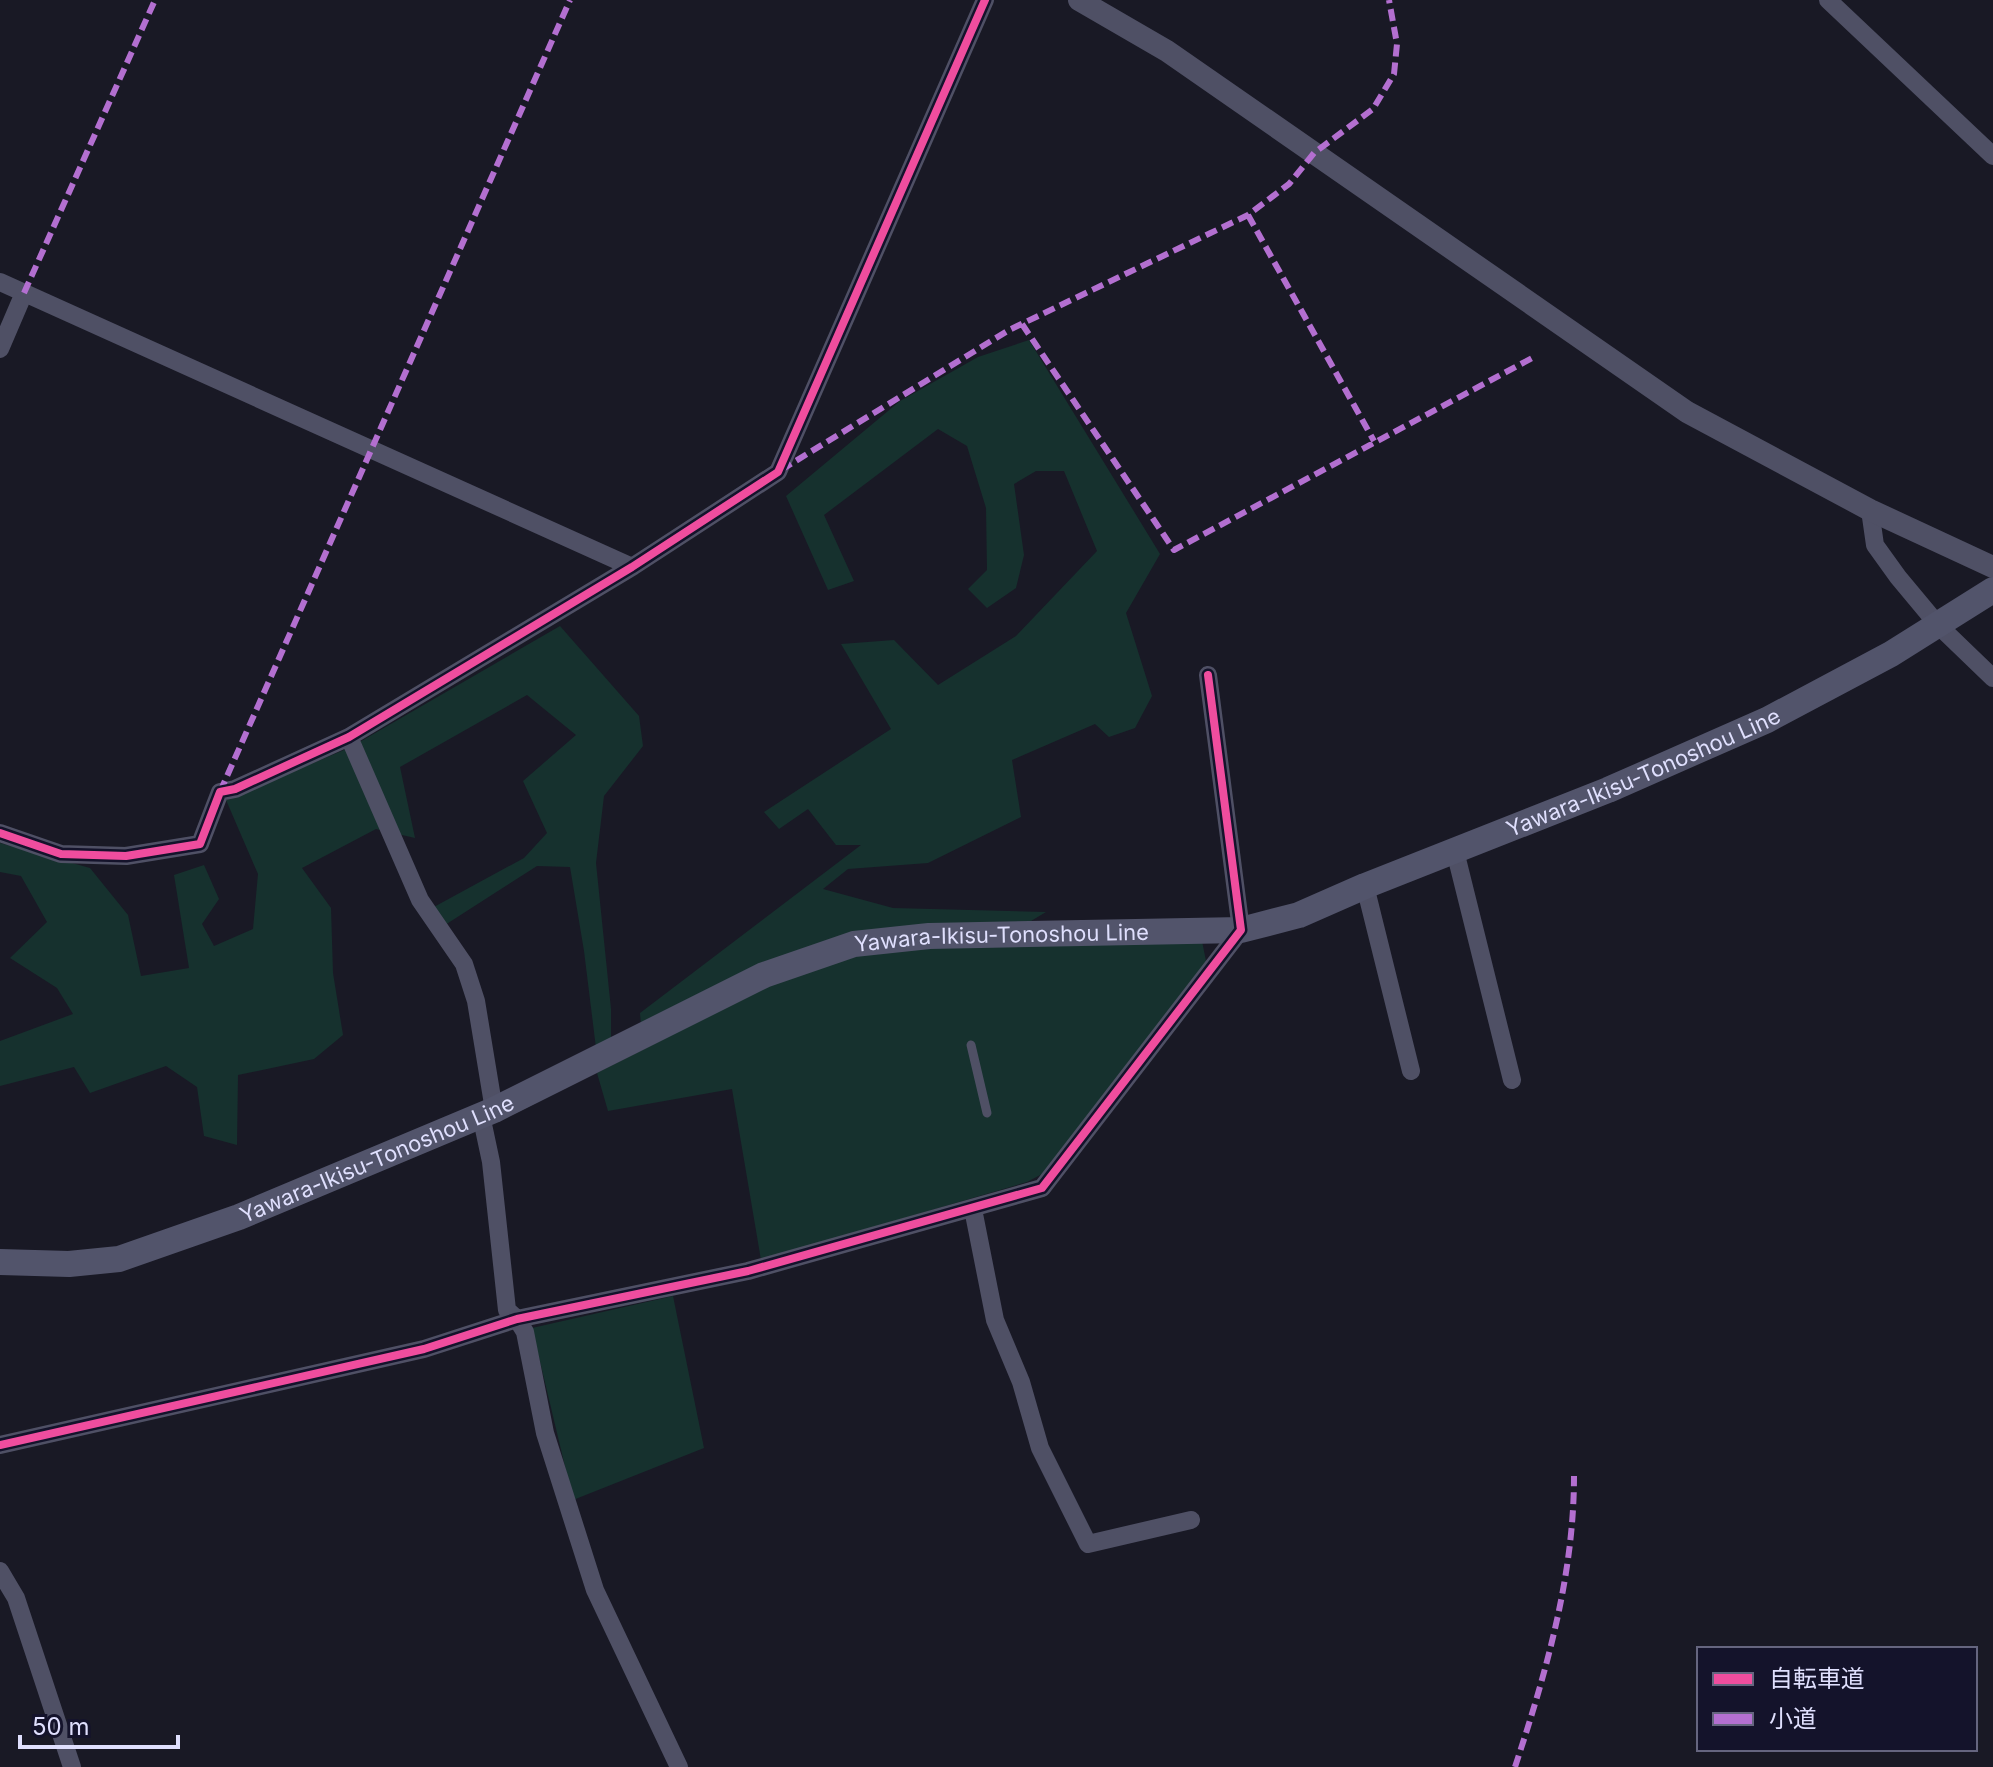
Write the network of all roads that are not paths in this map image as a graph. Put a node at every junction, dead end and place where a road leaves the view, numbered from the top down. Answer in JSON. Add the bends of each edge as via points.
{"nodes":[{"id":1,"x":985,"y":0,"type":"edge"},
{"id":2,"x":1079,"y":0,"type":"edge"},
{"id":3,"x":1828,"y":0,"type":"edge"},
{"id":4,"x":1993,"y":156,"type":"edge"},
{"id":5,"x":0,"y":282,"type":"edge"},
{"id":6,"x":24,"y":293,"type":"junction"},
{"id":7,"x":0,"y":349,"type":"edge"},
{"id":8,"x":1870,"y":510,"type":"junction"},
{"id":9,"x":632,"y":567,"type":"junction"},
{"id":10,"x":1993,"y":567,"type":"edge"},
{"id":11,"x":1993,"y":590,"type":"edge"},
{"id":12,"x":1938,"y":625,"type":"junction"},
{"id":13,"x":1208,"y":675,"type":"dead end"},
{"id":14,"x":1993,"y":678,"type":"edge"},
{"id":15,"x":349,"y":737,"type":"junction"},
{"id":16,"x":0,"y":833,"type":"edge"},
{"id":17,"x":1455,"y":851,"type":"junction"},
{"id":18,"x":1365,"y":886,"type":"junction"},
{"id":19,"x":1241,"y":930,"type":"junction"},
{"id":20,"x":971,"y":1045,"type":"dead end"},
{"id":21,"x":1411,"y":1071,"type":"dead end"},
{"id":22,"x":1512,"y":1080,"type":"dead end"},
{"id":23,"x":488,"y":1112,"type":"junction"},
{"id":24,"x":987,"y":1113,"type":"dead end"},
{"id":25,"x":973,"y":1209,"type":"junction"},
{"id":26,"x":0,"y":1262,"type":"edge"},
{"id":27,"x":517,"y":1319,"type":"junction"},
{"id":28,"x":0,"y":1445,"type":"edge"},
{"id":29,"x":1191,"y":1520,"type":"dead end"},
{"id":30,"x":0,"y":1571,"type":"edge"},
{"id":31,"x":72,"y":1767,"type":"edge"},
{"id":32,"x":679,"y":1767,"type":"edge"}],
"edges":[{"from":1,"to":9,"type":"street","via":[[778,472]]},
{"from":2,"to":8,"type":"street","via":[[1167,51],[1687,412]]},
{"from":3,"to":4,"type":"street"},
{"from":5,"to":6,"type":"street"},
{"from":6,"to":7,"type":"street"},
{"from":6,"to":9,"type":"street"},
{"from":8,"to":10,"type":"street"},
{"from":8,"to":12,"type":"street","via":[[1875,545]]},
{"from":9,"to":15,"type":"street"},
{"from":11,"to":12,"type":"main road","name":"Yawara-Ikisu-Tonoshou Line"},
{"from":12,"to":14,"type":"street"},
{"from":12,"to":17,"type":"main road","name":"Yawara-Ikisu-Tonoshou Line","via":[[1767,720]]},
{"from":13,"to":19,"type":"street"},
{"from":15,"to":16,"type":"street","via":[[220,792],[200,844],[126,856],[61,854]]},
{"from":15,"to":23,"type":"street","via":[[420,900],[464,964],[476,1001]]},
{"from":17,"to":18,"type":"main road","name":"Yawara-Ikisu-Tonoshou Line"},
{"from":17,"to":22,"type":"street"},
{"from":18,"to":19,"type":"main road","name":"Yawara-Ikisu-Tonoshou Line","via":[[1299,915]]},
{"from":18,"to":21,"type":"street"},
{"from":19,"to":23,"type":"main road","name":"Yawara-Ikisu-Tonoshou Line","via":[[929,936],[854,944],[764,975]]},
{"from":19,"to":25,"type":"street","via":[[1042,1188]]},
{"from":20,"to":24,"type":"lane"},
{"from":23,"to":26,"type":"main road","name":"Yawara-Ikisu-Tonoshou Line","via":[[239,1217],[119,1259]]},
{"from":23,"to":27,"type":"street","via":[[507,1310]]},
{"from":25,"to":27,"type":"street","via":[[748,1271]]},
{"from":25,"to":29,"type":"street","via":[[995,1320],[1040,1448],[1088,1544]]},
{"from":27,"to":28,"type":"street","via":[[424,1349]]},
{"from":27,"to":32,"type":"street","via":[[525,1332],[545,1433],[595,1590]]},
{"from":30,"to":31,"type":"street","via":[[16,1598]]}]}
